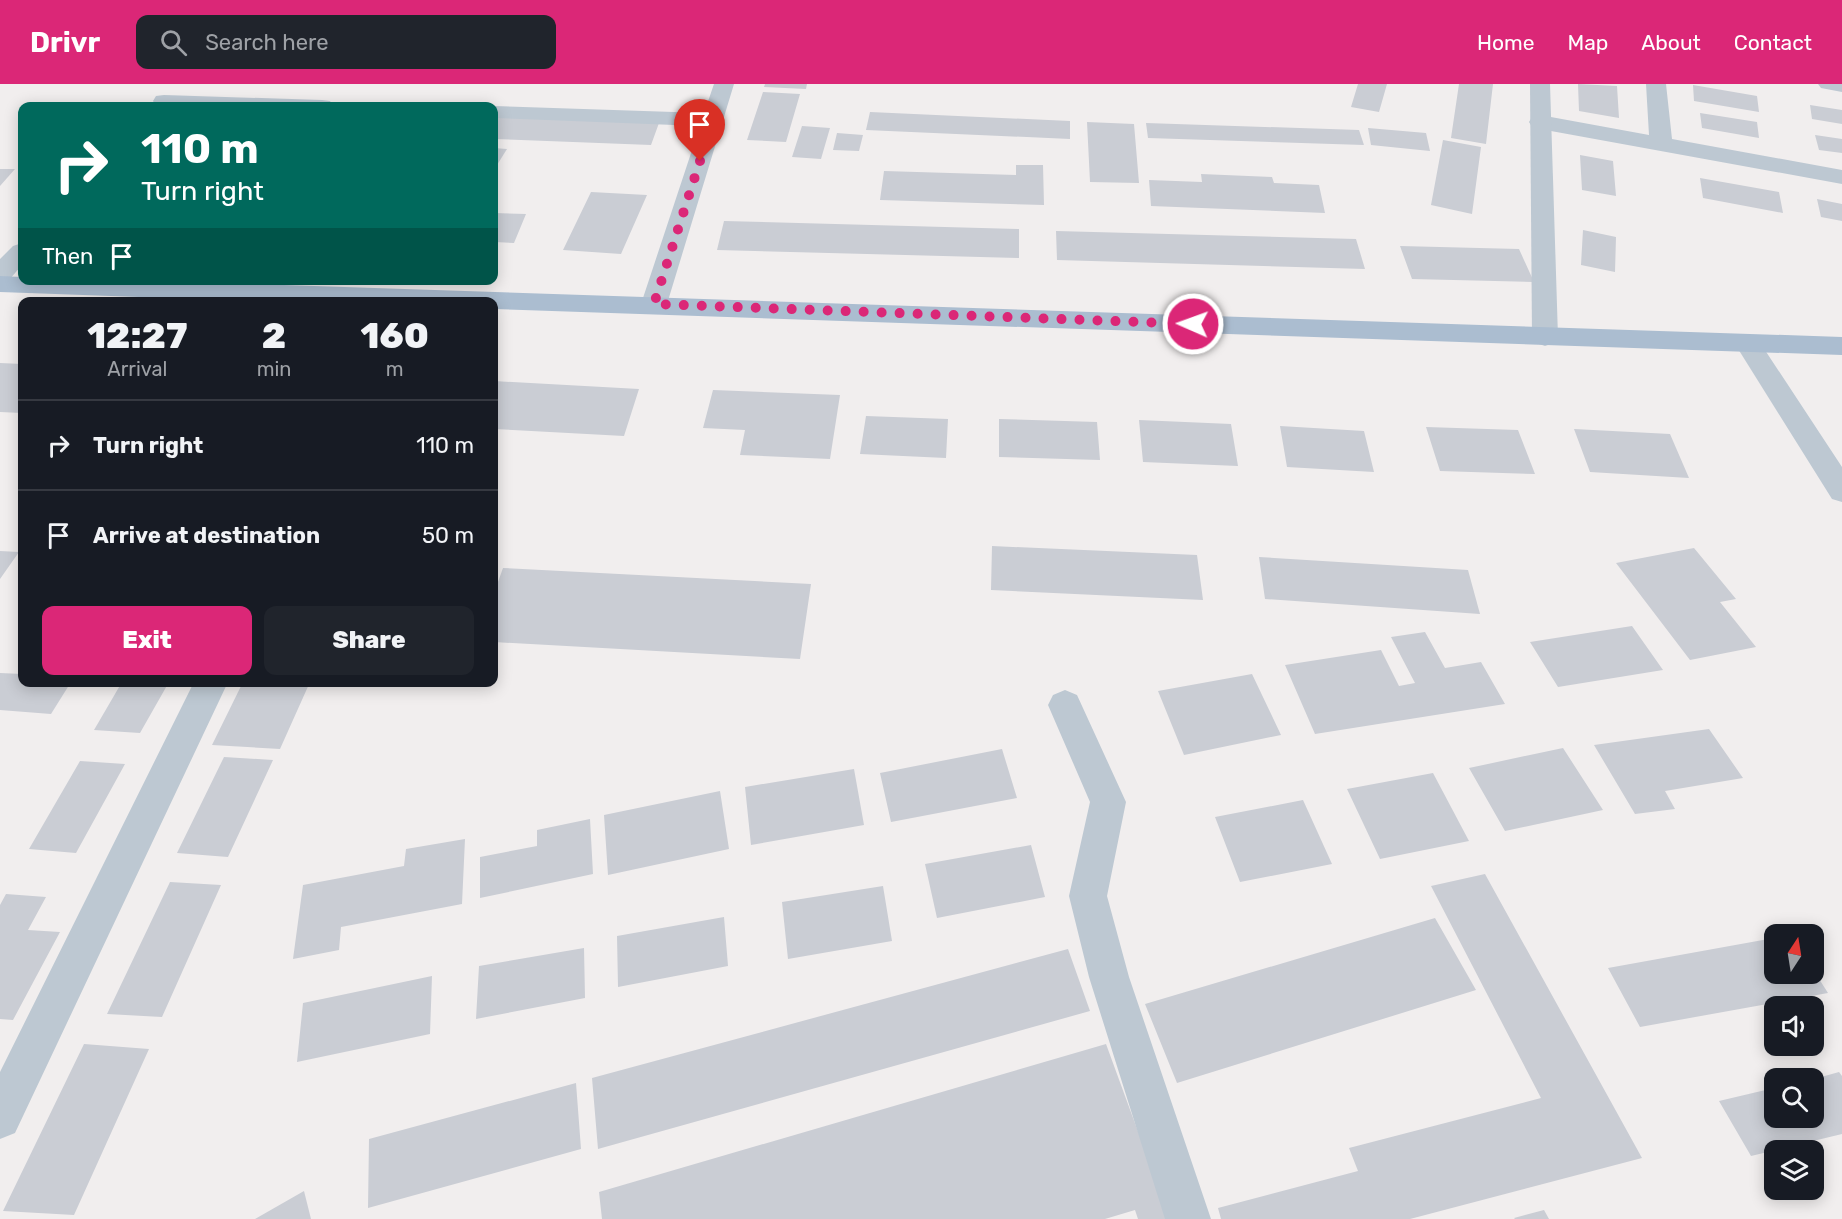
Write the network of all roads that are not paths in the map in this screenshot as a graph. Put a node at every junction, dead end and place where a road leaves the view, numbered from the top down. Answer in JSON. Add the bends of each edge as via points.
{"nodes":[{"id":1,"x":180,"y":84,"type":"edge"},
{"id":2,"x":724,"y":84,"type":"edge"},
{"id":3,"x":1540,"y":84,"type":"edge"},
{"id":4,"x":1656,"y":84,"type":"edge"},
{"id":5,"x":1828,"y":84,"type":"edge"},
{"id":6,"x":1842,"y":86,"type":"edge"},
{"id":7,"x":163,"y":102,"type":"edge"},
{"id":8,"x":498,"y":112,"type":"edge"},
{"id":9,"x":713,"y":120,"type":"junction"},
{"id":10,"x":1540,"y":122,"type":"junction"},
{"id":11,"x":1661,"y":145,"type":"junction"},
{"id":12,"x":1842,"y":177,"type":"edge"},
{"id":13,"x":18,"y":255,"type":"edge"},
{"id":14,"x":0,"y":274,"type":"edge"},
{"id":15,"x":0,"y":284,"type":"edge"},
{"id":16,"x":18,"y":285,"type":"edge"},
{"id":17,"x":33,"y":285,"type":"edge"},
{"id":18,"x":425,"y":297,"type":"edge"},
{"id":19,"x":498,"y":299,"type":"edge"},
{"id":20,"x":654,"y":304,"type":"junction"},
{"id":21,"x":1545,"y":337,"type":"junction"},
{"id":22,"x":1748,"y":344,"type":"junction"},
{"id":23,"x":1842,"y":346,"type":"edge"},
{"id":24,"x":1842,"y":491,"type":"edge"},
{"id":25,"x":208,"y":687,"type":"edge"},
{"id":26,"x":1065,"y":705,"type":"dead end"},
{"id":27,"x":0,"y":1118,"type":"edge"},
{"id":28,"x":1188,"y":1219,"type":"edge"}],
"edges":[{"from":1,"to":7,"type":"street"},
{"from":2,"to":9,"type":"street"},
{"from":3,"to":10,"type":"street"},
{"from":4,"to":11,"type":"street"},
{"from":5,"to":6,"type":"street"},
{"from":8,"to":9,"type":"street"},
{"from":9,"to":20,"type":"street"},
{"from":10,"to":11,"type":"street"},
{"from":10,"to":21,"type":"street"},
{"from":11,"to":12,"type":"street"},
{"from":13,"to":14,"type":"street"},
{"from":15,"to":16,"type":"main road"},
{"from":17,"to":18,"type":"main road"},
{"from":19,"to":20,"type":"main road"},
{"from":20,"to":21,"type":"main road"},
{"from":21,"to":22,"type":"main road"},
{"from":22,"to":23,"type":"main road"},
{"from":22,"to":24,"type":"street"},
{"from":25,"to":27,"type":"street"},
{"from":26,"to":28,"type":"street","via":[[1108,802],[1088,896],[1109,977]]}]}
